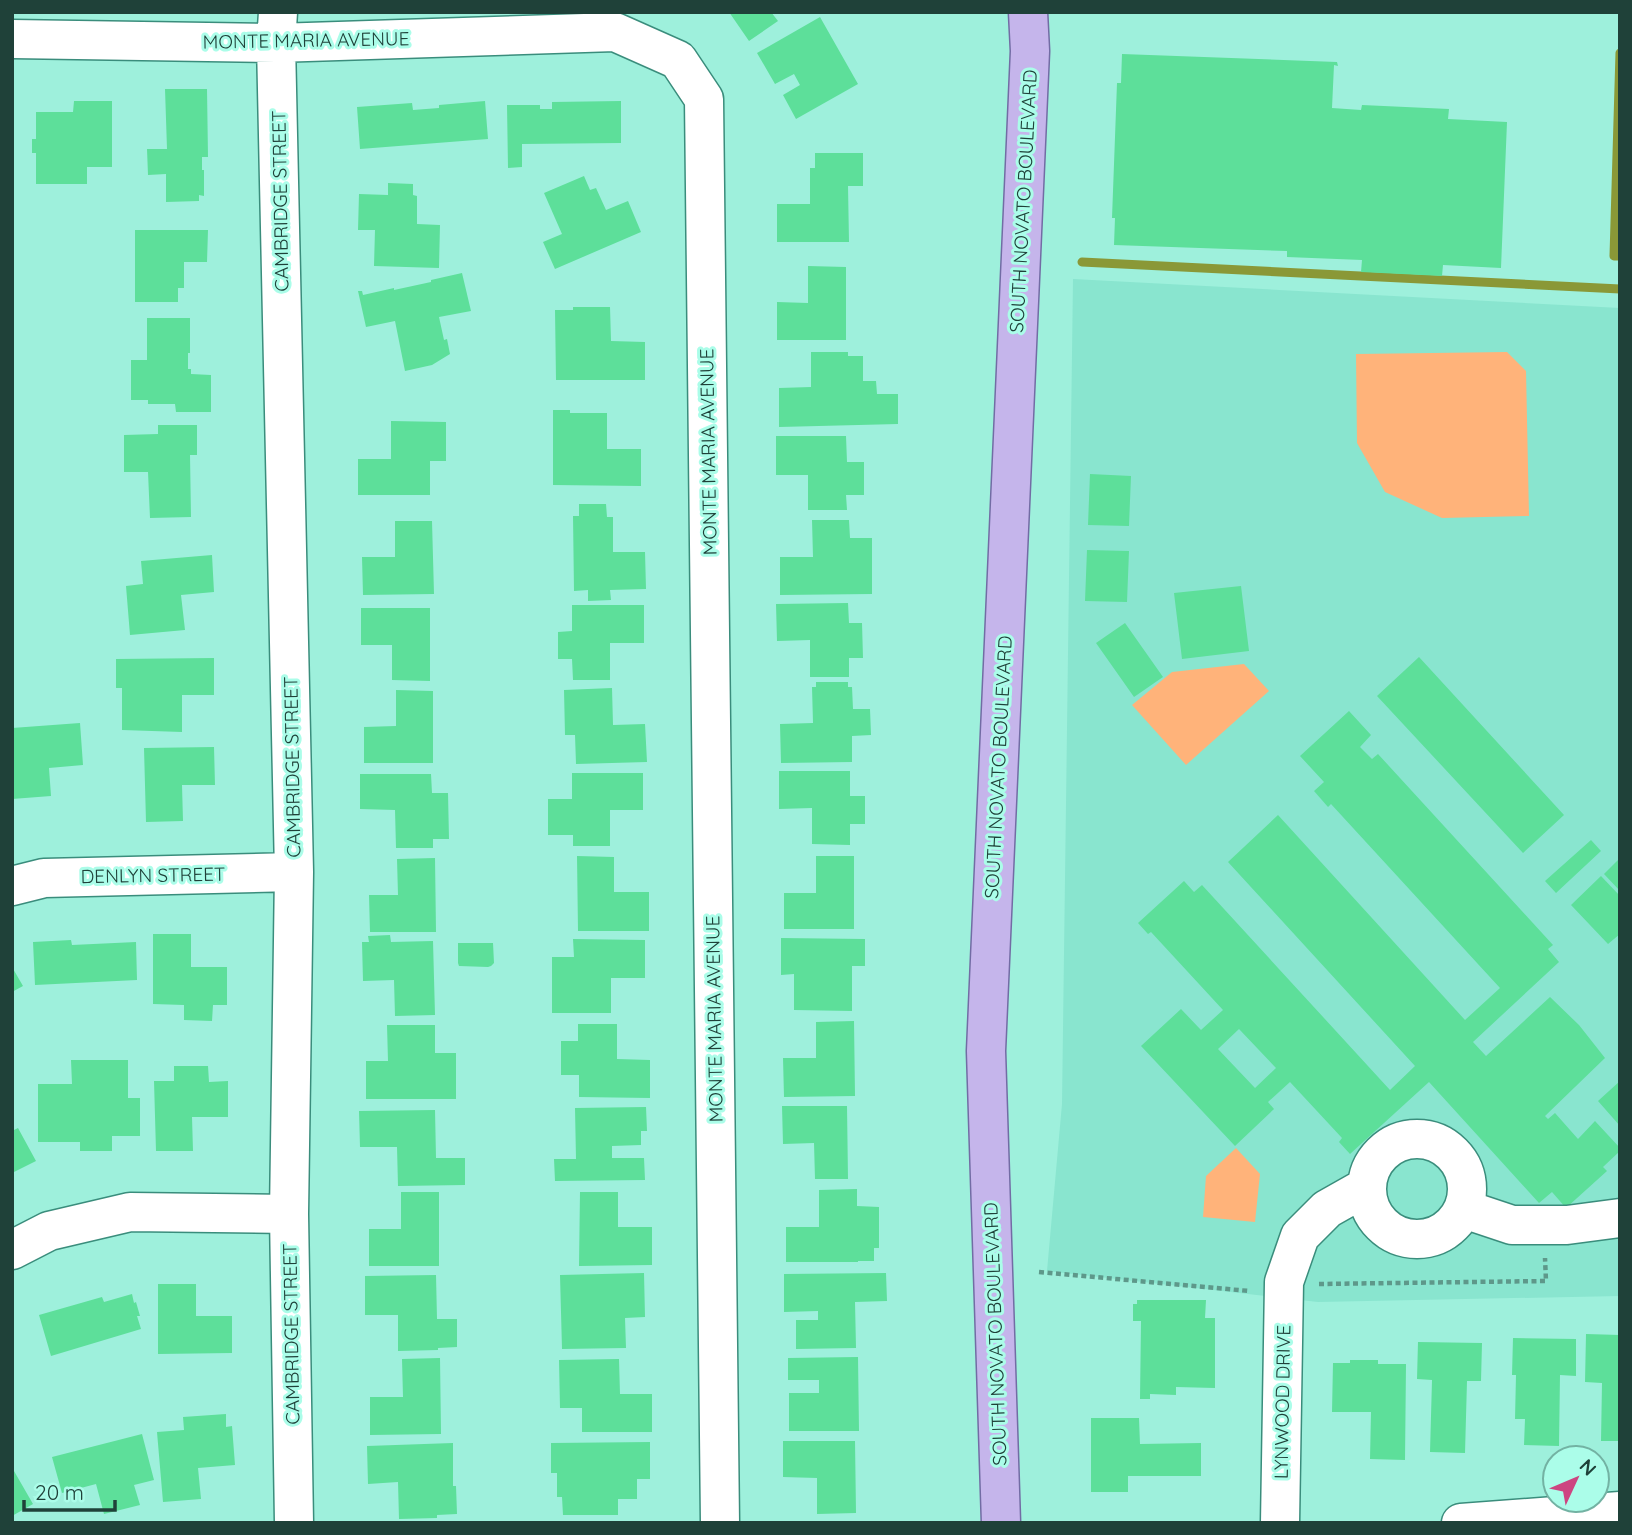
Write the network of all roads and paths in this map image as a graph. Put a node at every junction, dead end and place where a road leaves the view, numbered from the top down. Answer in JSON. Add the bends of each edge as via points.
{"nodes":[{"id":1,"x":1028,"y":12,"type":"edge"},
{"id":2,"x":277,"y":27,"type":"edge"},
{"id":3,"x":12,"y":39,"type":"edge"},
{"id":4,"x":294,"y":872,"type":"junction"},
{"id":5,"x":12,"y":886,"type":"edge"},
{"id":6,"x":1366,"y":1187,"type":"junction"},
{"id":7,"x":1464,"y":1209,"type":"junction"},
{"id":8,"x":289,"y":1214,"type":"junction"},
{"id":9,"x":1620,"y":1218,"type":"edge"},
{"id":10,"x":1544,"y":1225,"type":"junction"},
{"id":11,"x":12,"y":1250,"type":"edge"},
{"id":12,"x":1039,"y":1272,"type":"dead end"},
{"id":13,"x":1284,"y":1286,"type":"junction"},
{"id":14,"x":1620,"y":1511,"type":"edge"},
{"id":15,"x":294,"y":1523,"type":"edge"},
{"id":16,"x":720,"y":1523,"type":"edge"},
{"id":17,"x":1001,"y":1523,"type":"edge"},
{"id":18,"x":1280,"y":1523,"type":"edge"},
{"id":19,"x":1461,"y":1523,"type":"edge"}],
"edges":[{"from":1,"to":17,"type":"main road","name":"SOUTH NOVATO BOULEVARD","via":[[1030,51],[985,1051]]},
{"from":2,"to":3,"type":"street","name":"MONTE MARIA AVENUE"},
{"from":2,"to":4,"type":"street","name":"CAMBRIDGE STREET"},
{"from":2,"to":16,"type":"street","name":"MONTE MARIA AVENUE","via":[[614,32],[678,60],[704,99]]},
{"from":4,"to":5,"type":"street","name":"DENLYN STREET","via":[[44,878]]},
{"from":4,"to":8,"type":"street","name":"CAMBRIDGE STREET"},
{"from":6,"to":7,"type":"street","via":[[1374,1216],[1398,1236],[1414,1240],[1444,1232]]},
{"from":6,"to":7,"type":"street","via":[[1375,1162],[1393,1144],[1428,1140],[1457,1158],[1465,1174]]},
{"from":6,"to":13,"type":"street","name":"LYNWOOD DRIVE","via":[[1327,1209],[1300,1236]]},
{"from":7,"to":10,"type":"street","via":[[1512,1225]]},
{"from":8,"to":11,"type":"street","via":[[130,1212],[49,1231]]},
{"from":8,"to":15,"type":"street","name":"CAMBRIDGE STREET"},
{"from":9,"to":10,"type":"street"},
{"from":10,"to":13,"type":"path","via":[[1546,1281]]},
{"from":12,"to":13,"type":"path"},
{"from":13,"to":18,"type":"street","name":"LYNWOOD DRIVE"},
{"from":14,"to":19,"type":"street"}]}
